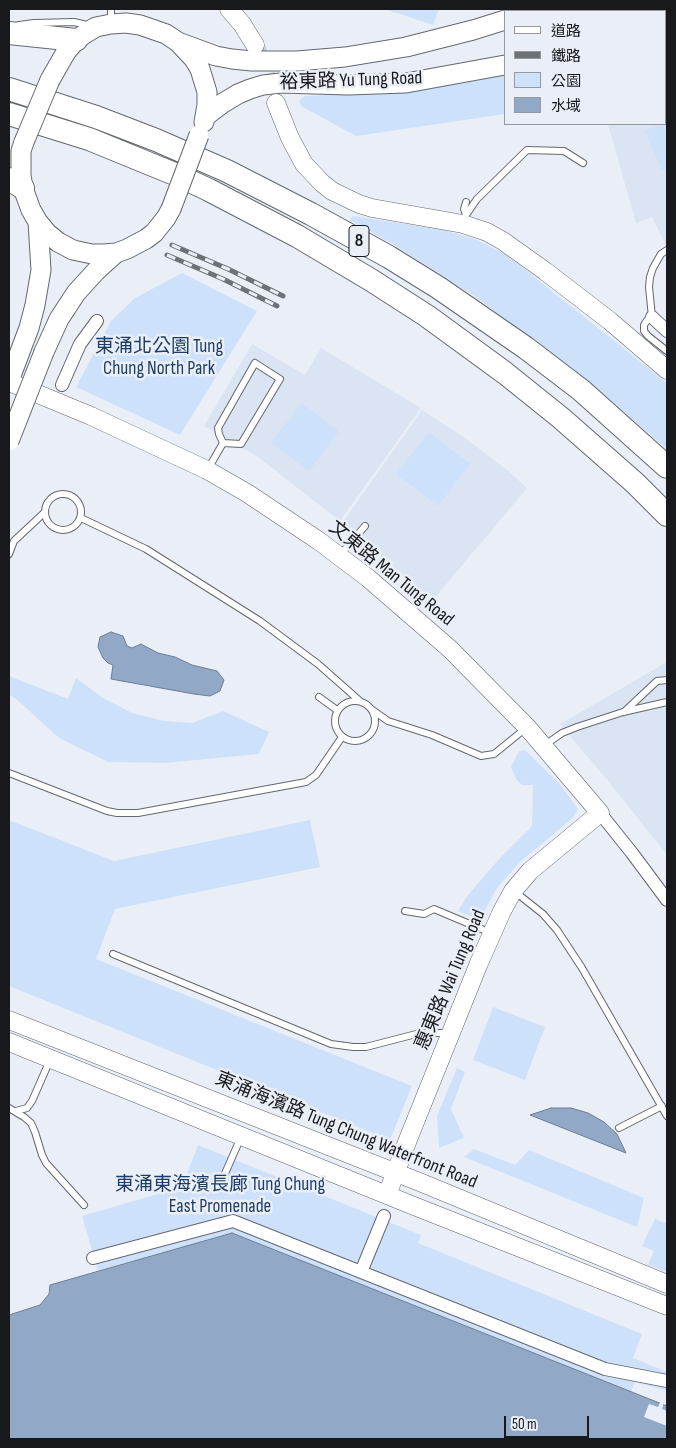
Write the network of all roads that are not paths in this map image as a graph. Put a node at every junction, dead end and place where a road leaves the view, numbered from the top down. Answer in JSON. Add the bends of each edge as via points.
{"nodes":[{"id":1,"x":229,"y":9,"type":"edge"},
{"id":2,"x":106,"y":20,"type":"edge"},
{"id":3,"x":503,"y":21,"type":"edge"},
{"id":4,"x":9,"y":29,"type":"edge"},
{"id":5,"x":9,"y":33,"type":"edge"},
{"id":6,"x":76,"y":40,"type":"junction"},
{"id":7,"x":178,"y":42,"type":"junction"},
{"id":8,"x":255,"y":45,"type":"tunnel mouth"},
{"id":9,"x":503,"y":65,"type":"edge"},
{"id":10,"x":9,"y":89,"type":"edge"},
{"id":11,"x":276,"y":103,"type":"tunnel mouth"},
{"id":12,"x":9,"y":114,"type":"edge"},
{"id":13,"x":206,"y":116,"type":"junction"},
{"id":14,"x":583,"y":163,"type":"dead end"},
{"id":15,"x":16,"y":184,"type":"edge"},
{"id":16,"x":466,"y":202,"type":"dead end"},
{"id":17,"x":465,"y":219,"type":"junction"},
{"id":18,"x":38,"y":222,"type":"junction"},
{"id":19,"x":667,"y":250,"type":"edge"},
{"id":20,"x":116,"y":253,"type":"junction"},
{"id":21,"x":652,"y":317,"type":"junction"},
{"id":22,"x":97,"y":321,"type":"dead end"},
{"id":23,"x":667,"y":331,"type":"edge"},
{"id":24,"x":667,"y":351,"type":"edge"},
{"id":25,"x":667,"y":370,"type":"edge"},
{"id":26,"x":9,"y":382,"type":"edge"},
{"id":27,"x":62,"y":385,"type":"dead end"},
{"id":28,"x":9,"y":441,"type":"edge"},
{"id":29,"x":223,"y":443,"type":"junction"},
{"id":30,"x":667,"y":467,"type":"edge"},
{"id":31,"x":207,"y":470,"type":"junction"},
{"id":32,"x":45,"y":512,"type":"junction"},
{"id":33,"x":667,"y":515,"type":"edge"},
{"id":34,"x":81,"y":518,"type":"junction"},
{"id":35,"x":365,"y":526,"type":"dead end"},
{"id":36,"x":9,"y":554,"type":"edge"},
{"id":37,"x":339,"y":556,"type":"junction"},
{"id":38,"x":667,"y":680,"type":"edge"},
{"id":39,"x":347,"y":688,"type":"junction"},
{"id":40,"x":319,"y":698,"type":"dead end"},
{"id":41,"x":361,"y":702,"type":"junction"},
{"id":42,"x":667,"y":702,"type":"edge"},
{"id":43,"x":346,"y":703,"type":"junction"},
{"id":44,"x":371,"y":709,"type":"junction"},
{"id":45,"x":337,"y":710,"type":"junction"},
{"id":46,"x":623,"y":712,"type":"junction"},
{"id":47,"x":388,"y":721,"type":"junction"},
{"id":48,"x":375,"y":724,"type":"junction"},
{"id":49,"x":527,"y":727,"type":"junction"},
{"id":50,"x":342,"y":737,"type":"junction"},
{"id":51,"x":544,"y":746,"type":"junction"},
{"id":52,"x":9,"y":773,"type":"edge"},
{"id":53,"x":600,"y":813,"type":"junction"},
{"id":54,"x":513,"y":891,"type":"junction"},
{"id":55,"x":667,"y":900,"type":"edge"},
{"id":56,"x":405,"y":911,"type":"dead end"},
{"id":57,"x":492,"y":933,"type":"junction"},
{"id":58,"x":113,"y":954,"type":"dead end"},
{"id":59,"x":9,"y":1020,"type":"edge"},
{"id":60,"x":451,"y":1033,"type":"junction"},
{"id":61,"x":9,"y":1042,"type":"edge"},
{"id":62,"x":50,"y":1059,"type":"junction"},
{"id":63,"x":662,"y":1106,"type":"junction"},
{"id":64,"x":9,"y":1108,"type":"edge"},
{"id":65,"x":16,"y":1112,"type":"junction"},
{"id":66,"x":667,"y":1116,"type":"edge"},
{"id":67,"x":619,"y":1128,"type":"dead end"},
{"id":68,"x":242,"y":1136,"type":"junction"},
{"id":69,"x":396,"y":1173,"type":"junction"},
{"id":70,"x":223,"y":1178,"type":"dead end"},
{"id":71,"x":387,"y":1194,"type":"junction"},
{"id":72,"x":84,"y":1205,"type":"dead end"},
{"id":73,"x":384,"y":1216,"type":"dead end"},
{"id":74,"x":93,"y":1258,"type":"dead end"},
{"id":75,"x":361,"y":1272,"type":"junction"},
{"id":76,"x":667,"y":1284,"type":"edge"},
{"id":77,"x":667,"y":1306,"type":"edge"},
{"id":78,"x":667,"y":1381,"type":"edge"}],
"edges":[{"from":1,"to":8,"type":"main road"},
{"from":2,"to":4,"type":"lane","via":[[24,24]]},
{"from":2,"to":6,"type":"main road"},
{"from":2,"to":7,"type":"main road","via":[[140,25]]},
{"from":3,"to":7,"type":"main road","name":"裕東路 Yu Tung Road","via":[[406,47],[298,61],[232,59],[207,54]]},
{"from":5,"to":6,"type":"highway"},
{"from":6,"to":15,"type":"main road","bridge":true,"via":[[57,65],[24,142]]},
{"from":7,"to":13,"type":"main road","via":[[200,69],[207,92]]},
{"from":9,"to":13,"type":"main road","name":"裕東路 Yu Tung Road","via":[[406,83],[263,85],[238,94]]},
{"from":10,"to":30,"type":"highway","number":"8","via":[[106,120],[156,140],[311,214],[389,257],[526,348],[580,390]]},
{"from":11,"to":17,"type":"main road","via":[[304,164],[322,183],[345,199],[372,208]]},
{"from":12,"to":33,"type":"highway","number":"8","via":[[89,139],[177,175],[297,236],[371,280],[428,316],[505,372],[635,483]]},
{"from":13,"to":20,"type":"main road","bridge":true,"via":[[171,209],[161,225],[150,236]]},
{"from":14,"to":17,"type":"lane","via":[[564,151],[527,150],[477,199]]},
{"from":15,"to":18,"type":"main road"},
{"from":16,"to":17,"type":"lane"},
{"from":17,"to":25,"type":"main road","via":[[503,241],[610,320]]},
{"from":18,"to":20,"type":"main road","via":[[58,242],[74,250],[92,254]]},
{"from":18,"to":26,"type":"main road","via":[[41,259],[34,311]]},
{"from":19,"to":21,"type":"lane","via":[[656,261],[650,278]]},
{"from":20,"to":28,"type":"main road","bridge":true,"via":[[76,293],[59,318]]},
{"from":21,"to":23,"type":"street"},
{"from":21,"to":24,"type":"lane","via":[[644,325],[644,331]]},
{"from":22,"to":27,"type":"street","via":[[80,344]]},
{"from":26,"to":31,"type":"main road","name":"文東路 Man Tung Road"},
{"from":29,"to":29,"type":"lane","via":[[218,428],[255,364],[280,379],[241,444]]},
{"from":29,"to":31,"type":"lane"},
{"from":31,"to":37,"type":"main road","name":"文東路 Man Tung Road","via":[[247,492]]},
{"from":32,"to":34,"type":"lane","via":[[48,523],[63,531],[74,527]]},
{"from":32,"to":34,"type":"lane","via":[[49,500],[66,494],[80,505]]},
{"from":32,"to":36,"type":"lane","via":[[14,542]]},
{"from":34,"to":39,"type":"lane","via":[[146,549],[238,607],[311,658]]},
{"from":35,"to":37,"type":"lane"},
{"from":37,"to":49,"type":"main road","name":"文東路 Man Tung Road","via":[[450,648]]},
{"from":38,"to":46,"type":"lane","via":[[657,681]]},
{"from":39,"to":41,"type":"lane"},
{"from":39,"to":43,"type":"lane"},
{"from":40,"to":45,"type":"lane"},
{"from":41,"to":43,"type":"lane"},
{"from":41,"to":44,"type":"lane"},
{"from":42,"to":46,"type":"lane"},
{"from":43,"to":45,"type":"lane"},
{"from":44,"to":47,"type":"lane"},
{"from":44,"to":48,"type":"lane"},
{"from":45,"to":50,"type":"lane","via":[[335,727]]},
{"from":46,"to":51,"type":"lane","via":[[562,733]]},
{"from":47,"to":48,"type":"lane"},
{"from":47,"to":49,"type":"lane","via":[[481,756],[494,754]]},
{"from":48,"to":50,"type":"lane","via":[[368,736],[362,739],[355,741]]},
{"from":49,"to":51,"type":"main road","name":"文東路 Man Tung Road"},
{"from":50,"to":52,"type":"lane","via":[[316,775],[306,782],[138,813],[107,811]]},
{"from":51,"to":53,"type":"main road","name":"文東路 Man Tung Road"},
{"from":53,"to":54,"type":"main road","name":"惠東路 Wai Tung Road","via":[[530,871]]},
{"from":53,"to":55,"type":"street","name":"文東路 Man Tung Road"},
{"from":54,"to":57,"type":"main road","name":"惠東路 Wai Tung Road"},
{"from":54,"to":63,"type":"lane","via":[[543,914],[557,930]]},
{"from":56,"to":57,"type":"lane","via":[[424,914],[434,909]]},
{"from":57,"to":60,"type":"main road","name":"惠東路 Wai Tung Road"},
{"from":58,"to":60,"type":"lane","via":[[331,1044],[366,1047],[420,1032]]},
{"from":59,"to":69,"type":"main road","name":"東涌海濱路 Tung Chung Waterfront Road"},
{"from":60,"to":69,"type":"main road","name":"惠東路 Wai Tung Road"},
{"from":61,"to":62,"type":"main road"},
{"from":62,"to":65,"type":"lane","via":[[32,1101],[27,1108]]},
{"from":62,"to":68,"type":"main road"},
{"from":63,"to":66,"type":"lane"},
{"from":63,"to":67,"type":"lane"},
{"from":64,"to":65,"type":"lane"},
{"from":65,"to":72,"type":"lane","via":[[31,1123],[46,1163]]},
{"from":68,"to":70,"type":"lane"},
{"from":68,"to":71,"type":"main road"},
{"from":69,"to":71,"type":"main road","name":"惠東路 Wai Tung Road"},
{"from":69,"to":76,"type":"main road","name":"東涌海濱路 Tung Chung Waterfront Road"},
{"from":71,"to":77,"type":"main road"},
{"from":73,"to":75,"type":"street"},
{"from":74,"to":75,"type":"street","via":[[233,1221]]},
{"from":75,"to":78,"type":"street","via":[[605,1369]]}]}
